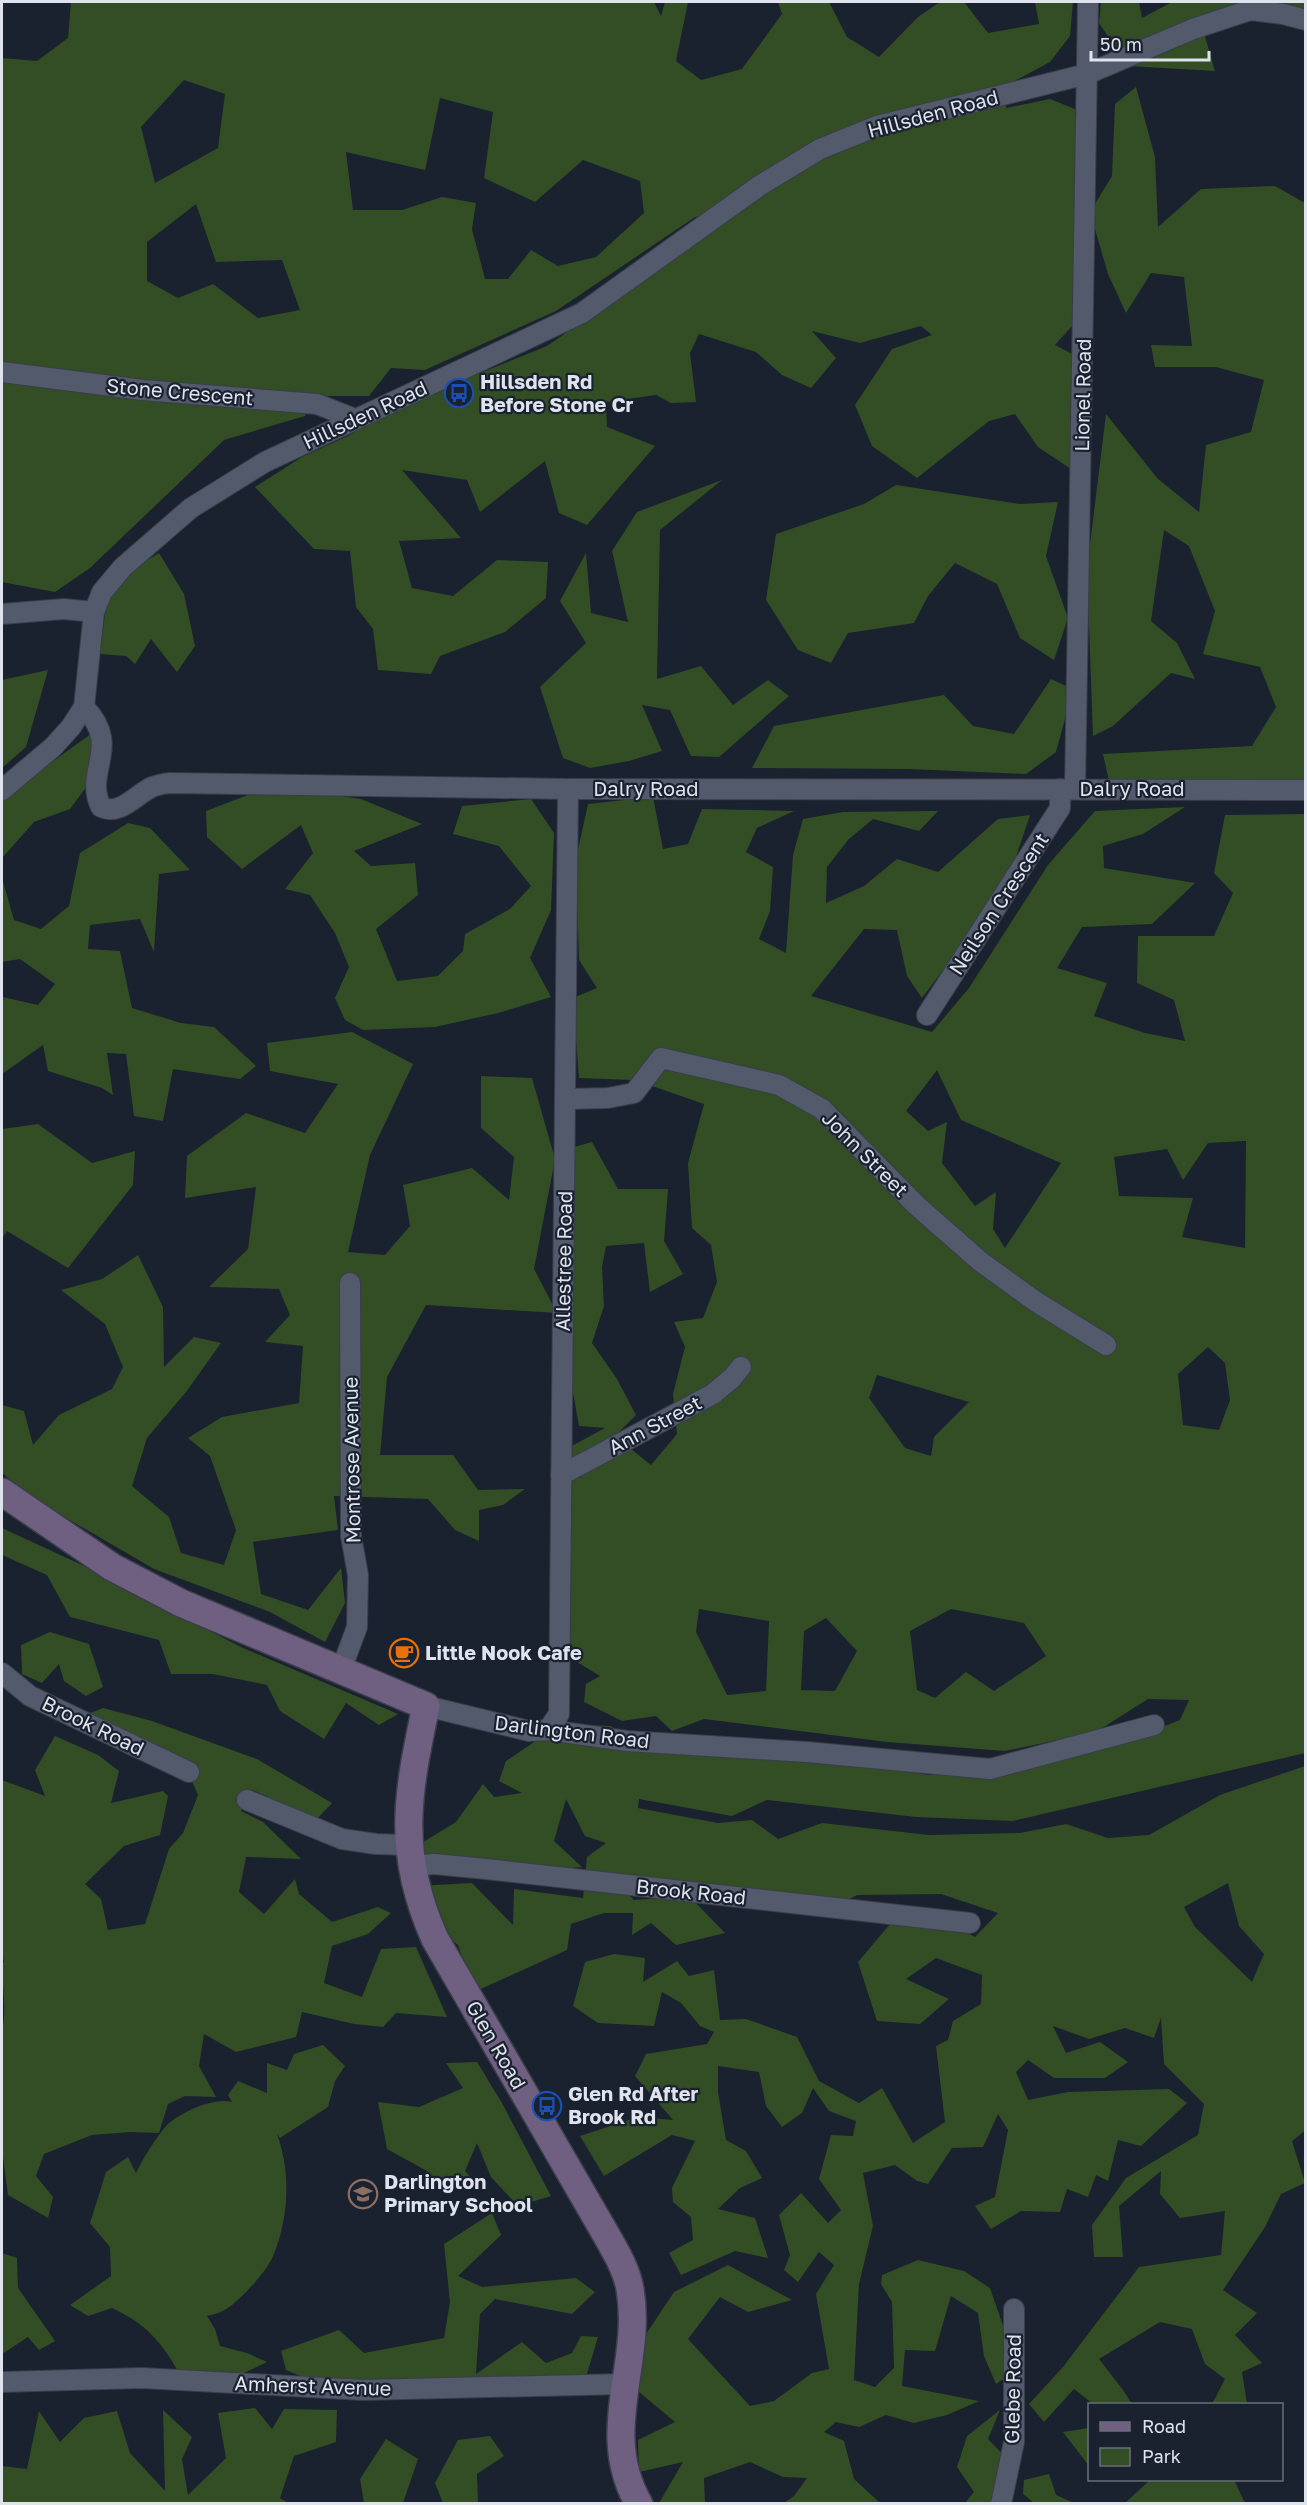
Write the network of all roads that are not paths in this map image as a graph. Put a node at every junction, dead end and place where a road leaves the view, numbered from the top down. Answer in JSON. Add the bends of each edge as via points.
{"nodes":[{"id":1,"x":1088,"y":2,"type":"edge"},
{"id":2,"x":1305,"y":20,"type":"edge"},
{"id":3,"x":1087,"y":74,"type":"junction"},
{"id":4,"x":2,"y":372,"type":"edge"},
{"id":5,"x":355,"y":419,"type":"junction"},
{"id":6,"x":93,"y":612,"type":"junction"},
{"id":7,"x":2,"y":614,"type":"edge"},
{"id":8,"x":84,"y":707,"type":"junction"},
{"id":9,"x":568,"y":789,"type":"junction"},
{"id":10,"x":1067,"y":789,"type":"junction"},
{"id":11,"x":2,"y":790,"type":"edge"},
{"id":12,"x":1305,"y":790,"type":"edge"},
{"id":13,"x":927,"y":1015,"type":"dead end"},
{"id":14,"x":565,"y":1099,"type":"junction"},
{"id":15,"x":350,"y":1283,"type":"dead end"},
{"id":16,"x":1106,"y":1345,"type":"dead end"},
{"id":17,"x":741,"y":1366,"type":"dead end"},
{"id":18,"x":561,"y":1475,"type":"junction"},
{"id":19,"x":2,"y":1492,"type":"edge"},
{"id":20,"x":341,"y":1670,"type":"junction"},
{"id":21,"x":2,"y":1673,"type":"edge"},
{"id":22,"x":426,"y":1706,"type":"junction"},
{"id":23,"x":1154,"y":1725,"type":"dead end"},
{"id":24,"x":549,"y":1730,"type":"junction"},
{"id":25,"x":189,"y":1772,"type":"dead end"},
{"id":26,"x":247,"y":1800,"type":"dead end"},
{"id":27,"x":410,"y":1855,"type":"junction"},
{"id":28,"x":970,"y":1923,"type":"dead end"},
{"id":29,"x":1014,"y":2309,"type":"dead end"},
{"id":30,"x":2,"y":2382,"type":"edge"},
{"id":31,"x":624,"y":2384,"type":"junction"},
{"id":32,"x":628,"y":2499,"type":"edge"},
{"id":33,"x":1002,"y":2504,"type":"edge"}],
"edges":[{"from":1,"to":3,"type":"street","name":"Lionel Road"},
{"from":2,"to":3,"type":"street","name":"Hillsden Road","via":[[1250,10],[1193,29]]},
{"from":3,"to":5,"type":"street","name":"Hillsden Road","via":[[877,126],[820,149],[759,186],[582,313]]},
{"from":3,"to":10,"type":"street","name":"Lionel Road"},
{"from":4,"to":5,"type":"street","name":"Stone Crescent","via":[[143,390],[317,404]]},
{"from":5,"to":6,"type":"street","name":"Hillsden Road","via":[[265,462],[191,508],[123,567],[102,592]]},
{"from":6,"to":7,"type":"street","via":[[64,609]]},
{"from":6,"to":8,"type":"street","name":"Hillsden Road"},
{"from":8,"to":9,"type":"street","name":"Dalry Road","via":[[95,718],[102,736],[97,798],[105,809],[120,807],[152,786],[169,783]]},
{"from":8,"to":11,"type":"street","name":"Hillsden Road","via":[[53,747]]},
{"from":9,"to":10,"type":"street","name":"Dalry Road"},
{"from":9,"to":14,"type":"street","name":"Allestree Road"},
{"from":10,"to":12,"type":"street","name":"Dalry Road"},
{"from":10,"to":13,"type":"street","name":"Neilson Crescent","via":[[1060,808]]},
{"from":14,"to":16,"type":"street","name":"John Street","via":[[634,1093],[661,1058],[779,1085],[822,1109],[916,1205],[981,1262]]},
{"from":14,"to":18,"type":"street","name":"Allestree Road"},
{"from":15,"to":20,"type":"street","name":"Montrose Avenue","via":[[351,1536],[358,1575],[357,1627]]},
{"from":17,"to":18,"type":"street","name":"Ann Street","via":[[713,1394]]},
{"from":18,"to":24,"type":"street","name":"Allestree Road","via":[[559,1714]]},
{"from":19,"to":20,"type":"street","name":"Darlington Road","via":[[122,1572],[181,1603]]},
{"from":20,"to":22,"type":"street","name":"Darlington Road"},
{"from":21,"to":25,"type":"street","name":"Brook Road","via":[[30,1696]]},
{"from":22,"to":24,"type":"street","name":"Darlington Road","via":[[529,1731]]},
{"from":22,"to":27,"type":"street","name":"Glen Road","via":[[413,1771]]},
{"from":23,"to":24,"type":"street","name":"Darlington Road","via":[[990,1769],[627,1741]]},
{"from":26,"to":27,"type":"street","name":"Brook Road","via":[[342,1839]]},
{"from":27,"to":28,"type":"street","name":"Brook Road","via":[[434,1864]]},
{"from":27,"to":31,"type":"street","name":"Glen Road","via":[[421,1907],[435,1939],[624,2269],[630,2287],[632,2318]]},
{"from":29,"to":33,"type":"street","name":"Glebe Road","via":[[1014,2442]]},
{"from":30,"to":31,"type":"street","name":"Amherst Avenue","via":[[142,2378],[363,2390]]},
{"from":31,"to":32,"type":"street","name":"Glen Road","via":[[620,2438]]}]}
